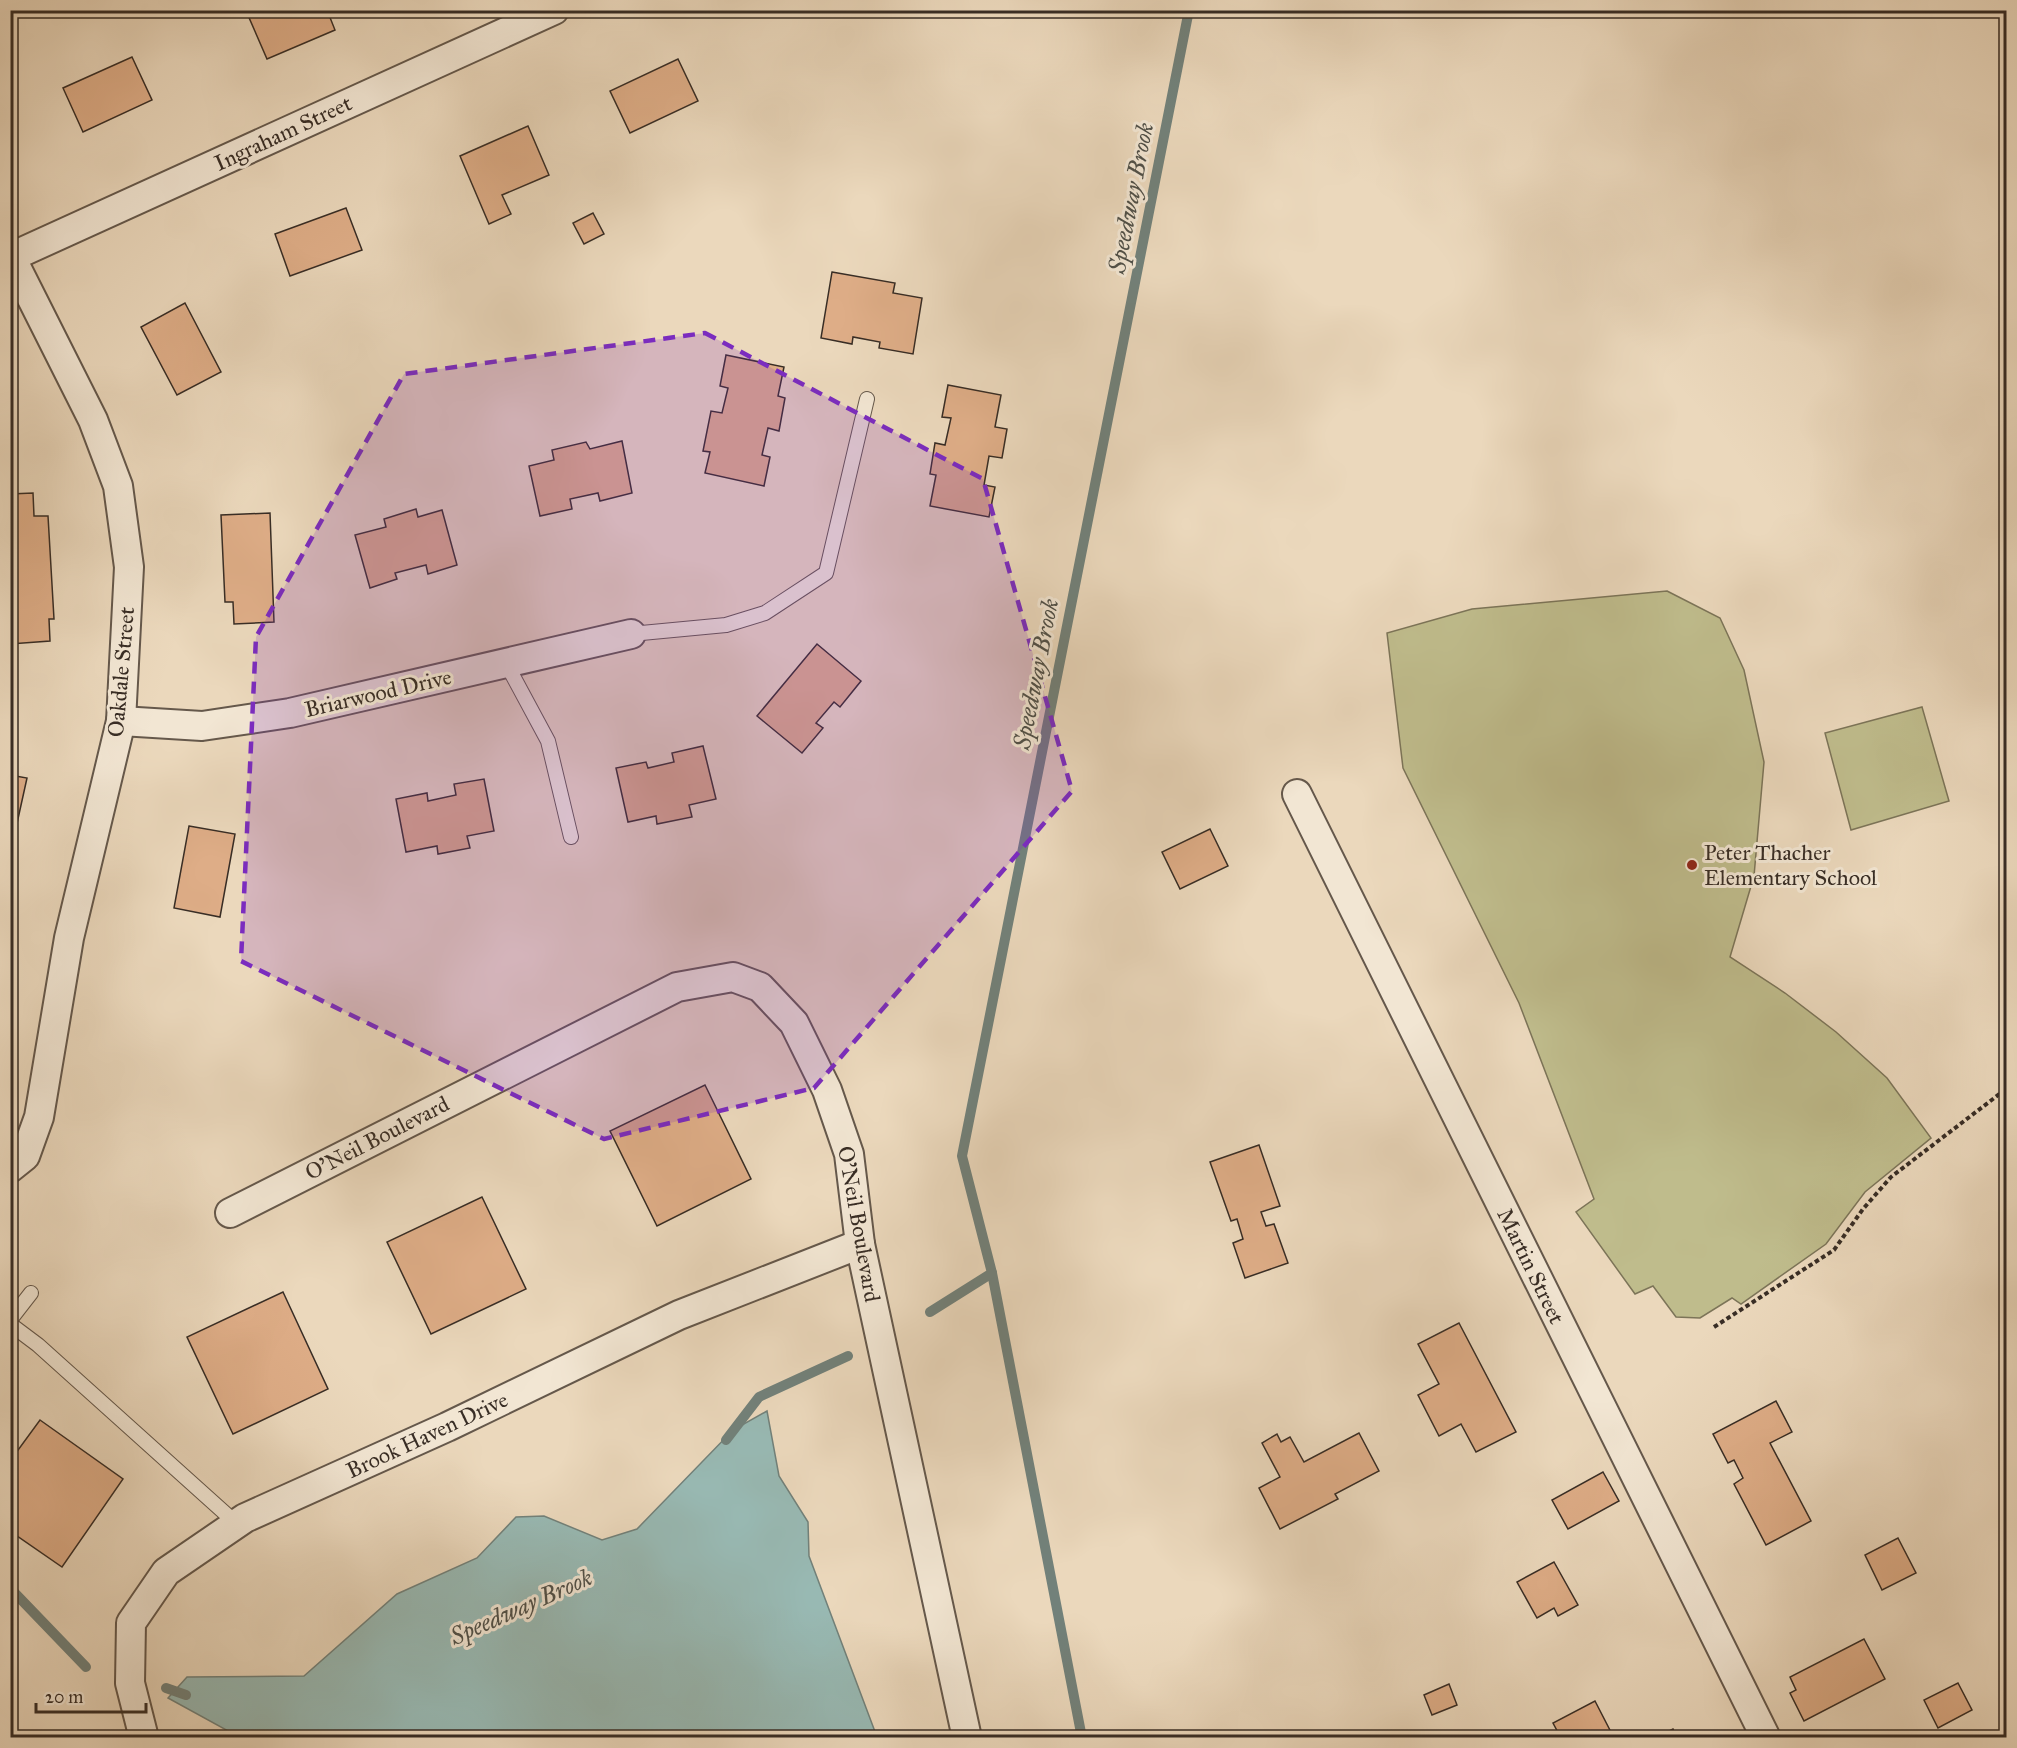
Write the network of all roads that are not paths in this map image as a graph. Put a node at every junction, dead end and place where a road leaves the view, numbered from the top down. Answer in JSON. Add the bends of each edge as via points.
{"nodes":[{"id":1,"x":554,"y":10,"type":"edge"},
{"id":2,"x":11,"y":256,"type":"edge"},
{"id":3,"x":867,"y":399,"type":"dead end"},
{"id":4,"x":631,"y":634,"type":"joint"},
{"id":5,"x":506,"y":663,"type":"junction"},
{"id":6,"x":121,"y":721,"type":"junction"},
{"id":7,"x":1297,"y":794,"type":"dead end"},
{"id":8,"x":570,"y":837,"type":"dead end"},
{"id":9,"x":10,"y":1168,"type":"edge"},
{"id":10,"x":230,"y":1213,"type":"dead end"},
{"id":11,"x":860,"y":1244,"type":"junction"},
{"id":12,"x":31,"y":1293,"type":"dead end"},
{"id":13,"x":10,"y":1322,"type":"edge"},
{"id":14,"x":237,"y":1524,"type":"junction"},
{"id":15,"x":144,"y":1737,"type":"edge"},
{"id":16,"x":967,"y":1737,"type":"edge"},
{"id":17,"x":1766,"y":1737,"type":"edge"}],
"edges":[{"from":1,"to":2,"type":"street","name":"Ingraham Street"},
{"from":2,"to":6,"type":"street","name":"Oakdale Street","via":[[93,420],[118,486],[129,567]]},
{"from":3,"to":4,"type":"lane","via":[[826,573],[765,613],[726,625]]},
{"from":4,"to":5,"type":"street","name":"Briarwood Drive"},
{"from":5,"to":6,"type":"street","name":"Briarwood Drive","via":[[290,713],[202,726]]},
{"from":5,"to":8,"type":"lane","via":[[548,741]]},
{"from":6,"to":9,"type":"street","name":"Oakdale Street","via":[[69,938],[39,1117],[25,1156]]},
{"from":7,"to":17,"type":"street","name":"Martin Street"},
{"from":10,"to":11,"type":"street","name":"O'Neil Boulevard","via":[[677,987],[733,977],[760,987],[794,1023],[827,1090],[849,1154]]},
{"from":11,"to":14,"type":"street","name":"Brook Haven Drive","via":[[679,1315]]},
{"from":11,"to":16,"type":"street","name":"O'Neil Boulevard"},
{"from":12,"to":13,"type":"lane"},
{"from":13,"to":14,"type":"lane"},
{"from":14,"to":15,"type":"street","name":"Brook Haven Drive","via":[[166,1572],[131,1623],[130,1683]]}]}
